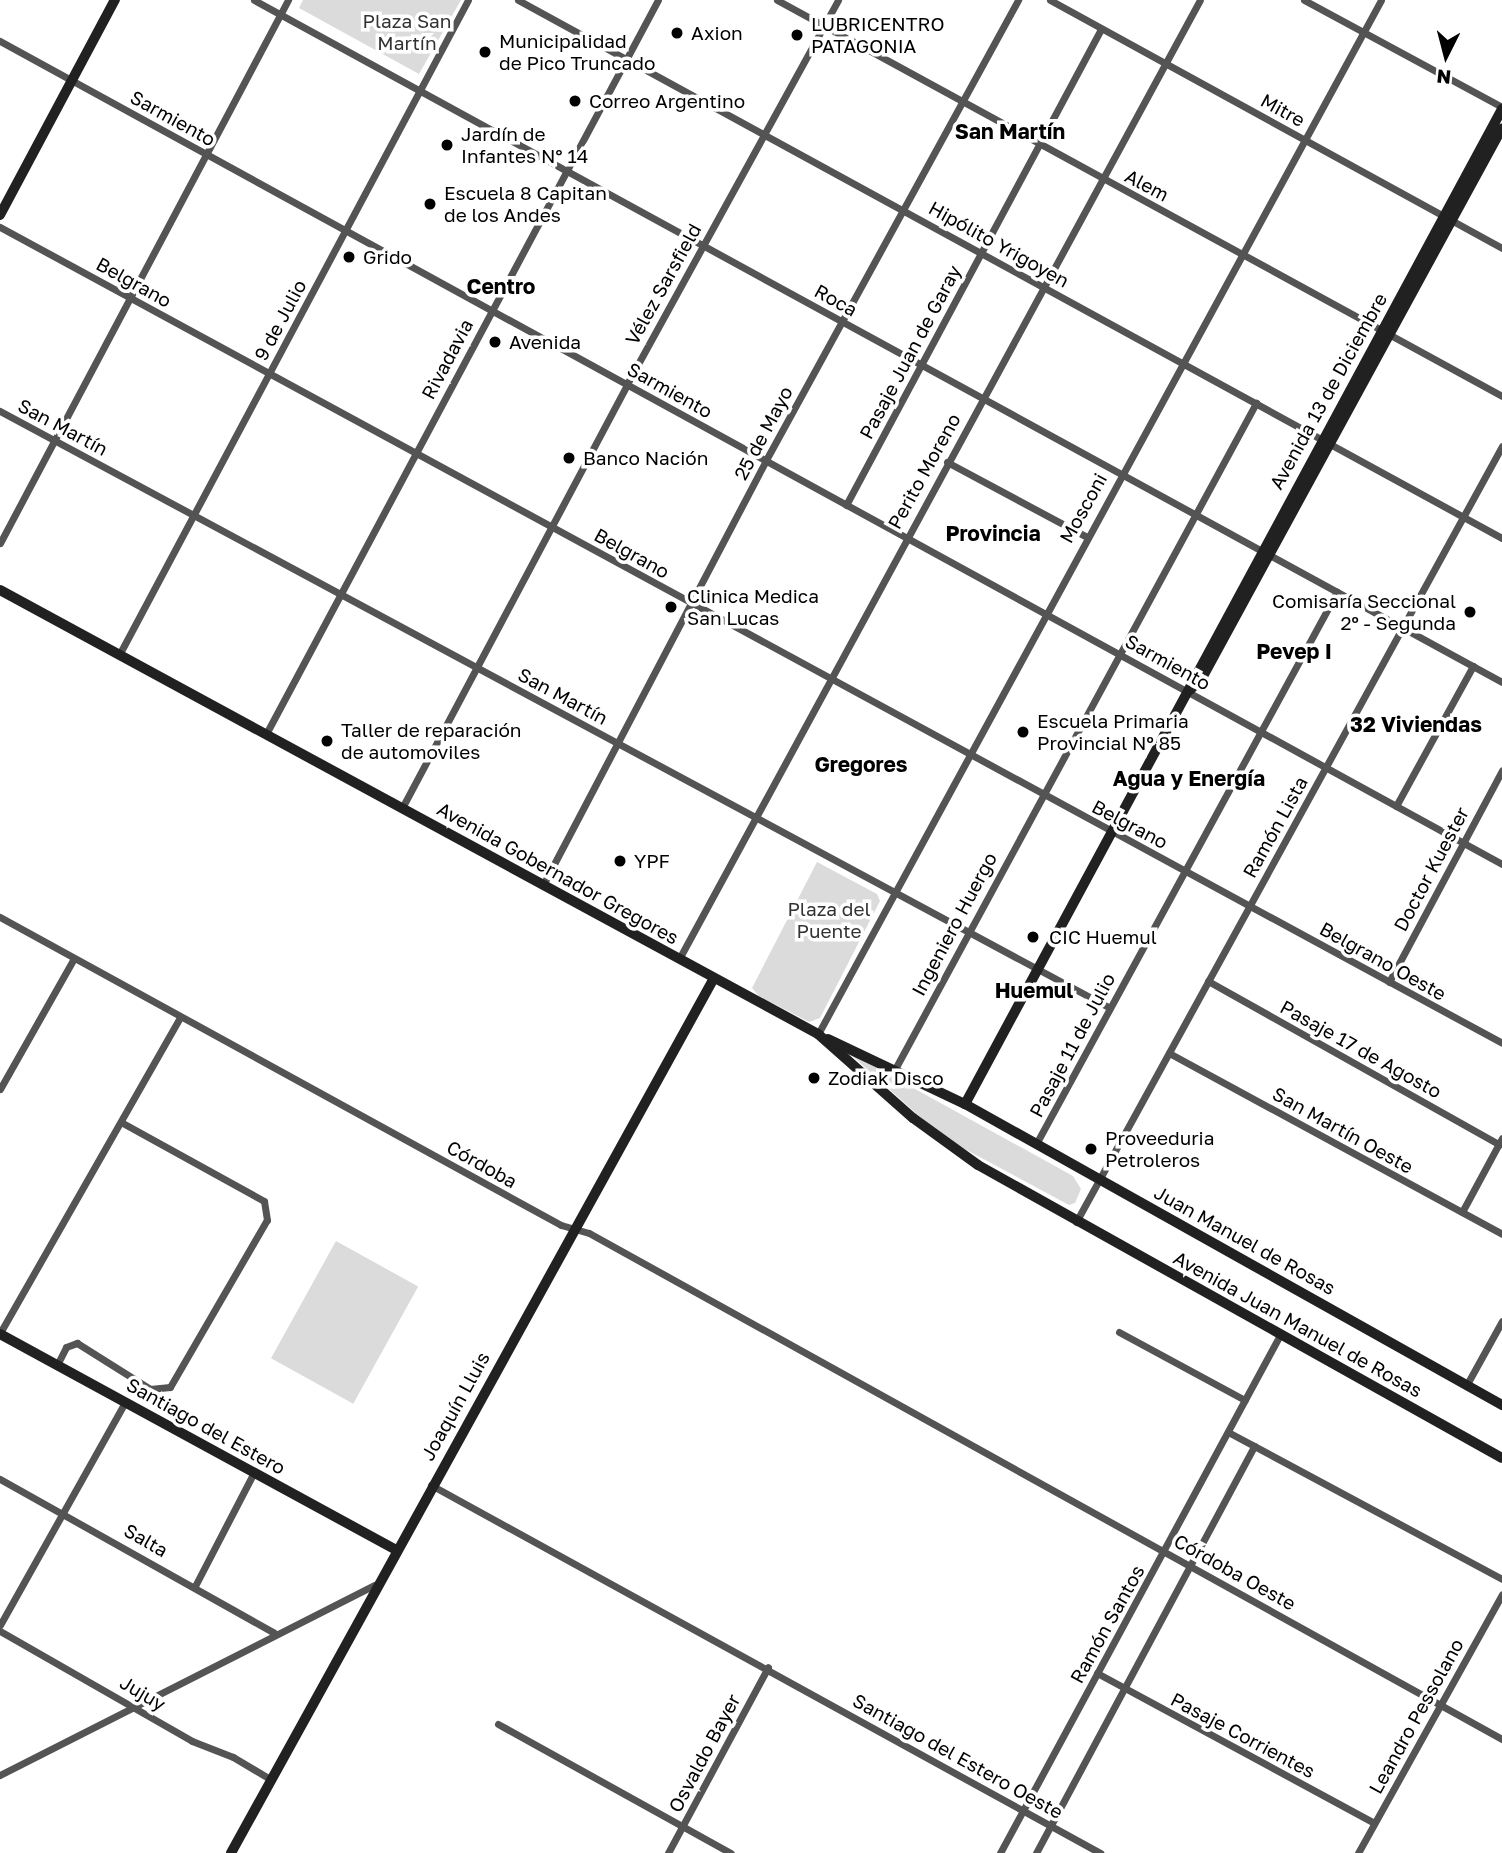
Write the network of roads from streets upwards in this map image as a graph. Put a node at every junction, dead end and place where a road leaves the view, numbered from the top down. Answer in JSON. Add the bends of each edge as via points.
{"nodes":[{"id":1,"x":115,"y":0,"type":"edge"},
{"id":2,"x":254,"y":0,"type":"edge"},
{"id":3,"x":288,"y":0,"type":"edge"},
{"id":4,"x":468,"y":0,"type":"edge"},
{"id":5,"x":518,"y":0,"type":"edge"},
{"id":6,"x":657,"y":0,"type":"edge"},
{"id":7,"x":777,"y":0,"type":"edge"},
{"id":8,"x":838,"y":0,"type":"edge"},
{"id":9,"x":1018,"y":0,"type":"edge"},
{"id":10,"x":1050,"y":0,"type":"edge"},
{"id":11,"x":1200,"y":0,"type":"edge"},
{"id":12,"x":1304,"y":0,"type":"edge"},
{"id":13,"x":1381,"y":0,"type":"edge"},
{"id":14,"x":280,"y":15,"type":"junction"},
{"id":15,"x":824,"y":25,"type":"junction"},
{"id":16,"x":1101,"y":29,"type":"junction"},
{"id":17,"x":1363,"y":32,"type":"junction"},
{"id":18,"x":0,"y":41,"type":"edge"},
{"id":19,"x":625,"y":59,"type":"junction"},
{"id":20,"x":1164,"y":64,"type":"junction"},
{"id":21,"x":72,"y":80,"type":"junction"},
{"id":22,"x":420,"y":91,"type":"junction"},
{"id":23,"x":963,"y":101,"type":"junction"},
{"id":24,"x":1502,"y":108,"type":"edge"},
{"id":25,"x":1502,"y":128,"type":"edge"},
{"id":26,"x":764,"y":133,"type":"junction"},
{"id":27,"x":1304,"y":139,"type":"junction"},
{"id":28,"x":1040,"y":144,"type":"junction"},
{"id":29,"x":206,"y":154,"type":"junction"},
{"id":30,"x":565,"y":171,"type":"junction"},
{"id":31,"x":1102,"y":178,"type":"junction"},
{"id":32,"x":903,"y":209,"type":"junction"},
{"id":33,"x":0,"y":215,"type":"edge"},
{"id":34,"x":1448,"y":218,"type":"junction"},
{"id":35,"x":0,"y":227,"type":"edge"},
{"id":36,"x":345,"y":230,"type":"junction"},
{"id":37,"x":703,"y":244,"type":"junction"},
{"id":38,"x":1502,"y":248,"type":"edge"},
{"id":39,"x":980,"y":253,"type":"junction"},
{"id":40,"x":1241,"y":254,"type":"junction"},
{"id":41,"x":1042,"y":286,"type":"junction"},
{"id":42,"x":130,"y":298,"type":"junction"},
{"id":43,"x":491,"y":310,"type":"junction"},
{"id":44,"x":842,"y":321,"type":"junction"},
{"id":45,"x":1385,"y":333,"type":"junction"},
{"id":46,"x":1181,"y":362,"type":"junction"},
{"id":47,"x":920,"y":366,"type":"junction"},
{"id":48,"x":269,"y":373,"type":"junction"},
{"id":49,"x":627,"y":384,"type":"junction"},
{"id":50,"x":1502,"y":396,"type":"edge"},
{"id":51,"x":981,"y":398,"type":"junction"},
{"id":52,"x":1256,"y":403,"type":"junction"},
{"id":53,"x":0,"y":411,"type":"edge"},
{"id":54,"x":54,"y":440,"type":"junction"},
{"id":55,"x":1325,"y":441,"type":"junction"},
{"id":56,"x":1502,"y":446,"type":"edge"},
{"id":57,"x":415,"y":453,"type":"junction"},
{"id":58,"x":766,"y":460,"type":"junction"},
{"id":59,"x":947,"y":462,"type":"junction"},
{"id":60,"x":1119,"y":473,"type":"junction"},
{"id":61,"x":846,"y":505,"type":"junction"},
{"id":62,"x":1194,"y":514,"type":"junction"},
{"id":63,"x":193,"y":515,"type":"junction"},
{"id":64,"x":1463,"y":517,"type":"junction"},
{"id":65,"x":552,"y":527,"type":"junction"},
{"id":66,"x":1085,"y":536,"type":"junction"},
{"id":67,"x":906,"y":537,"type":"junction"},
{"id":68,"x":1502,"y":538,"type":"edge"},
{"id":69,"x":0,"y":543,"type":"edge"},
{"id":70,"x":1265,"y":554,"type":"junction"},
{"id":71,"x":0,"y":590,"type":"edge"},
{"id":72,"x":1337,"y":592,"type":"junction"},
{"id":73,"x":340,"y":594,"type":"junction"},
{"id":74,"x":691,"y":603,"type":"junction"},
{"id":75,"x":1043,"y":612,"type":"junction"},
{"id":76,"x":1402,"y":628,"type":"junction"},
{"id":77,"x":1118,"y":653,"type":"junction"},
{"id":78,"x":119,"y":654,"type":"junction"},
{"id":79,"x":1473,"y":666,"type":"junction"},
{"id":80,"x":477,"y":668,"type":"junction"},
{"id":81,"x":831,"y":678,"type":"junction"},
{"id":82,"x":1502,"y":682,"type":"edge"},
{"id":83,"x":1189,"y":692,"type":"junction"},
{"id":84,"x":1262,"y":731,"type":"junction"},
{"id":85,"x":265,"y":734,"type":"junction"},
{"id":86,"x":618,"y":743,"type":"junction"},
{"id":87,"x":967,"y":755,"type":"junction"},
{"id":88,"x":1325,"y":767,"type":"junction"},
{"id":89,"x":1502,"y":770,"type":"edge"},
{"id":90,"x":1042,"y":795,"type":"junction"},
{"id":91,"x":1396,"y":806,"type":"junction"},
{"id":92,"x":402,"y":808,"type":"junction"},
{"id":93,"x":756,"y":817,"type":"junction"},
{"id":94,"x":1111,"y":832,"type":"junction"},
{"id":95,"x":1462,"y":842,"type":"junction"},
{"id":96,"x":1502,"y":864,"type":"edge"},
{"id":97,"x":1185,"y":871,"type":"junction"},
{"id":98,"x":543,"y":885,"type":"junction"},
{"id":99,"x":893,"y":891,"type":"junction"},
{"id":100,"x":1250,"y":906,"type":"junction"},
{"id":101,"x":0,"y":917,"type":"edge"},
{"id":102,"x":967,"y":931,"type":"junction"},
{"id":103,"x":74,"y":958,"type":"junction"},
{"id":104,"x":679,"y":959,"type":"junction"},
{"id":105,"x":1038,"y":969,"type":"junction"},
{"id":106,"x":714,"y":978,"type":"junction"},
{"id":107,"x":1208,"y":981,"type":"junction"},
{"id":108,"x":1389,"y":982,"type":"junction"},
{"id":109,"x":1110,"y":1008,"type":"junction"},
{"id":110,"x":180,"y":1017,"type":"junction"},
{"id":111,"x":818,"y":1034,"type":"junction"},
{"id":112,"x":1502,"y":1044,"type":"edge"},
{"id":113,"x":1169,"y":1053,"type":"junction"},
{"id":114,"x":895,"y":1069,"type":"junction"},
{"id":115,"x":0,"y":1089,"type":"edge"},
{"id":116,"x":965,"y":1104,"type":"junction"},
{"id":117,"x":121,"y":1122,"type":"junction"},
{"id":118,"x":1500,"y":1141,"type":"edge"},
{"id":119,"x":1036,"y":1144,"type":"junction"},
{"id":120,"x":1100,"y":1178,"type":"junction"},
{"id":121,"x":1462,"y":1212,"type":"junction"},
{"id":122,"x":1076,"y":1222,"type":"junction"},
{"id":123,"x":573,"y":1228,"type":"junction"},
{"id":124,"x":1502,"y":1234,"type":"edge"},
{"id":125,"x":1502,"y":1321,"type":"edge"},
{"id":126,"x":1119,"y":1332,"type":"dead end"},
{"id":127,"x":0,"y":1333,"type":"edge"},
{"id":128,"x":1280,"y":1335,"type":"junction"},
{"id":129,"x":57,"y":1365,"type":"junction"},
{"id":130,"x":1466,"y":1385,"type":"junction"},
{"id":131,"x":1245,"y":1400,"type":"junction"},
{"id":132,"x":125,"y":1402,"type":"junction"},
{"id":133,"x":1502,"y":1405,"type":"edge"},
{"id":134,"x":1228,"y":1432,"type":"junction"},
{"id":135,"x":951,"y":1433,"type":"joint"},
{"id":136,"x":1254,"y":1446,"type":"junction"},
{"id":137,"x":1502,"y":1458,"type":"edge"},
{"id":138,"x":254,"y":1472,"type":"junction"},
{"id":139,"x":0,"y":1479,"type":"edge"},
{"id":140,"x":431,"y":1485,"type":"junction"},
{"id":141,"x":63,"y":1511,"type":"junction"},
{"id":142,"x":395,"y":1549,"type":"junction"},
{"id":143,"x":1165,"y":1551,"type":"junction"},
{"id":144,"x":1189,"y":1564,"type":"junction"},
{"id":145,"x":1502,"y":1579,"type":"edge"},
{"id":146,"x":375,"y":1585,"type":"junction"},
{"id":147,"x":195,"y":1587,"type":"junction"},
{"id":148,"x":1502,"y":1594,"type":"edge"},
{"id":149,"x":0,"y":1625,"type":"edge"},
{"id":150,"x":0,"y":1631,"type":"edge"},
{"id":151,"x":275,"y":1633,"type":"junction"},
{"id":152,"x":768,"y":1667,"type":"junction"},
{"id":153,"x":1097,"y":1673,"type":"junction"},
{"id":154,"x":1122,"y":1687,"type":"junction"},
{"id":155,"x":1440,"y":1705,"type":"junction"},
{"id":156,"x":134,"y":1706,"type":"junction"},
{"id":157,"x":498,"y":1724,"type":"dead end"},
{"id":158,"x":1502,"y":1740,"type":"edge"},
{"id":159,"x":0,"y":1775,"type":"edge"},
{"id":160,"x":270,"y":1779,"type":"junction"},
{"id":161,"x":1022,"y":1811,"type":"junction"},
{"id":162,"x":1374,"y":1824,"type":"junction"},
{"id":163,"x":682,"y":1826,"type":"junction"},
{"id":164,"x":1051,"y":1826,"type":"junction"},
{"id":165,"x":231,"y":1853,"type":"edge"},
{"id":166,"x":668,"y":1853,"type":"edge"},
{"id":167,"x":731,"y":1853,"type":"edge"},
{"id":168,"x":1000,"y":1853,"type":"edge"},
{"id":169,"x":1036,"y":1853,"type":"edge"},
{"id":170,"x":1100,"y":1853,"type":"edge"},
{"id":171,"x":1358,"y":1853,"type":"edge"}],
"edges":[{"from":1,"to":21,"type":"street"},
{"from":2,"to":14,"type":"street","name":"Roca"},
{"from":3,"to":14,"type":"street"},
{"from":4,"to":22,"type":"street","name":"9 de Julio"},
{"from":5,"to":19,"type":"street","name":"Hipólito Yrigoyen"},
{"from":6,"to":19,"type":"street","name":"Rivadavia"},
{"from":7,"to":15,"type":"street","name":"Alem"},
{"from":8,"to":15,"type":"street","name":"Vélez Sarsfield"},
{"from":9,"to":23,"type":"street","name":"25 de Mayo"},
{"from":10,"to":16,"type":"street","name":"Mitre"},
{"from":11,"to":20,"type":"street","name":"Perito Moreno"},
{"from":12,"to":17,"type":"street"},
{"from":13,"to":17,"type":"street","name":"Mosconi"},
{"from":14,"to":22,"type":"street","name":"Roca"},
{"from":14,"to":29,"type":"street"},
{"from":15,"to":23,"type":"street","name":"Alem"},
{"from":15,"to":26,"type":"street","name":"Vélez Sarsfield"},
{"from":16,"to":20,"type":"street","name":"Mitre"},
{"from":16,"to":28,"type":"street","name":"Pasaje Juan de Garay"},
{"from":17,"to":24,"type":"street"},
{"from":17,"to":27,"type":"street","name":"Mosconi"},
{"from":18,"to":21,"type":"street","name":"Sarmiento"},
{"from":19,"to":26,"type":"street","name":"Hipólito Yrigoyen"},
{"from":19,"to":30,"type":"street","name":"Rivadavia"},
{"from":20,"to":27,"type":"street","name":"Mitre"},
{"from":20,"to":31,"type":"street","name":"Perito Moreno"},
{"from":21,"to":29,"type":"street","name":"Sarmiento"},
{"from":21,"to":33,"type":"street"},
{"from":22,"to":30,"type":"street","name":"Roca"},
{"from":22,"to":36,"type":"street","name":"9 de Julio"},
{"from":23,"to":28,"type":"street","name":"Alem"},
{"from":23,"to":32,"type":"street","name":"25 de Mayo"},
{"from":24,"to":34,"type":"street","name":"Avenida 13 de Diciembre"},
{"from":25,"to":34,"type":"street","name":"Avenida 13 de Diciembre"},
{"from":26,"to":32,"type":"street","name":"Hipólito Yrigoyen"},
{"from":26,"to":37,"type":"street","name":"Vélez Sarsfield"},
{"from":27,"to":34,"type":"street","name":"Mitre"},
{"from":27,"to":40,"type":"street","name":"Mosconi"},
{"from":28,"to":31,"type":"street","name":"Alem"},
{"from":28,"to":39,"type":"street","name":"Pasaje Juan de Garay"},
{"from":29,"to":36,"type":"street","name":"Sarmiento"},
{"from":29,"to":42,"type":"street"},
{"from":30,"to":37,"type":"street","name":"Roca"},
{"from":30,"to":43,"type":"street","name":"Rivadavia"},
{"from":31,"to":40,"type":"street","name":"Alem"},
{"from":31,"to":41,"type":"street","name":"Perito Moreno"},
{"from":32,"to":39,"type":"street","name":"Hipólito Yrigoyen"},
{"from":32,"to":44,"type":"street","name":"25 de Mayo"},
{"from":34,"to":38,"type":"street","name":"Mitre"},
{"from":34,"to":45,"type":"street","name":"Avenida 13 de Diciembre"},
{"from":35,"to":42,"type":"street","name":"Belgrano"},
{"from":36,"to":43,"type":"street","name":"Sarmiento"},
{"from":36,"to":48,"type":"street","name":"9 de Julio"},
{"from":37,"to":44,"type":"street","name":"Roca"},
{"from":37,"to":49,"type":"street","name":"Vélez Sarsfield"},
{"from":39,"to":41,"type":"street","name":"Hipólito Yrigoyen"},
{"from":39,"to":47,"type":"street","name":"Pasaje Juan de Garay"},
{"from":40,"to":45,"type":"street","name":"Alem"},
{"from":40,"to":46,"type":"street","name":"Mosconi"},
{"from":41,"to":46,"type":"street","name":"Hipólito Yrigoyen"},
{"from":41,"to":51,"type":"street","name":"Perito Moreno"},
{"from":42,"to":48,"type":"street","name":"Belgrano"},
{"from":42,"to":54,"type":"street"},
{"from":43,"to":49,"type":"street","name":"Sarmiento"},
{"from":43,"to":57,"type":"street","name":"Rivadavia"},
{"from":44,"to":47,"type":"street","name":"Roca"},
{"from":44,"to":58,"type":"street","name":"25 de Mayo"},
{"from":45,"to":50,"type":"street","name":"Alem"},
{"from":45,"to":55,"type":"street","name":"Avenida 13 de Diciembre"},
{"from":46,"to":52,"type":"street","name":"Hipólito Yrigoyen"},
{"from":46,"to":60,"type":"street","name":"Mosconi"},
{"from":47,"to":51,"type":"street","name":"Roca"},
{"from":47,"to":61,"type":"street","name":"Pasaje Juan de Garay"},
{"from":48,"to":57,"type":"street","name":"Belgrano"},
{"from":48,"to":63,"type":"street","name":"9 de Julio"},
{"from":49,"to":58,"type":"street","name":"Sarmiento"},
{"from":49,"to":65,"type":"street","name":"Vélez Sarsfield"},
{"from":51,"to":59,"type":"street","name":"Perito Moreno"},
{"from":51,"to":60,"type":"street","name":"Roca"},
{"from":52,"to":55,"type":"street","name":"Hipólito Yrigoyen"},
{"from":52,"to":62,"type":"street","name":"Ingeniero Huergo"},
{"from":53,"to":54,"type":"street","name":"San Martín"},
{"from":54,"to":63,"type":"street","name":"San Martín"},
{"from":54,"to":69,"type":"street"},
{"from":55,"to":64,"type":"street","name":"Hipólito Yrigoyen"},
{"from":55,"to":70,"type":"street","name":"Avenida 13 de Diciembre"},
{"from":56,"to":64,"type":"street","name":"Ramón Lista"},
{"from":57,"to":65,"type":"street","name":"Belgrano"},
{"from":57,"to":73,"type":"street","name":"Rivadavia"},
{"from":58,"to":61,"type":"street","name":"Sarmiento"},
{"from":58,"to":74,"type":"street","name":"25 de Mayo"},
{"from":59,"to":66,"type":"street"},
{"from":59,"to":67,"type":"street","name":"Perito Moreno"},
{"from":60,"to":62,"type":"street","name":"Roca"},
{"from":60,"to":66,"type":"street","name":"Mosconi"},
{"from":61,"to":67,"type":"street","name":"Sarmiento"},
{"from":62,"to":70,"type":"street","name":"Roca"},
{"from":62,"to":77,"type":"street","name":"Ingeniero Huergo"},
{"from":63,"to":73,"type":"street","name":"San Martín"},
{"from":63,"to":78,"type":"street","name":"9 de Julio"},
{"from":64,"to":68,"type":"street","name":"Hipólito Yrigoyen"},
{"from":64,"to":76,"type":"street","name":"Ramón Lista"},
{"from":65,"to":74,"type":"street","name":"Belgrano"},
{"from":65,"to":80,"type":"street","name":"Vélez Sarsfield"},
{"from":66,"to":75,"type":"street","name":"Mosconi"},
{"from":67,"to":75,"type":"street","name":"Sarmiento"},
{"from":67,"to":81,"type":"street","name":"Perito Moreno"},
{"from":70,"to":72,"type":"street","name":"Roca"},
{"from":70,"to":83,"type":"street","name":"Avenida 13 de Diciembre","via":[[1202,678]]},
{"from":71,"to":78,"type":"street","name":"Avenida Gobernador Gregores"},
{"from":72,"to":76,"type":"street","name":"Roca"},
{"from":72,"to":84,"type":"street","name":"Pasaje 11 de Julio"},
{"from":73,"to":80,"type":"street","name":"San Martín"},
{"from":73,"to":85,"type":"street","name":"Rivadavia"},
{"from":74,"to":81,"type":"street","name":"Belgrano"},
{"from":74,"to":86,"type":"street","name":"25 de Mayo"},
{"from":75,"to":77,"type":"street","name":"Sarmiento"},
{"from":75,"to":87,"type":"street","name":"Mosconi"},
{"from":76,"to":79,"type":"street","name":"Roca"},
{"from":76,"to":88,"type":"street","name":"Ramón Lista"},
{"from":77,"to":83,"type":"street","name":"Sarmiento"},
{"from":77,"to":90,"type":"street","name":"Ingeniero Huergo"},
{"from":78,"to":85,"type":"street","name":"Avenida Gobernador Gregores"},
{"from":79,"to":82,"type":"street","name":"Roca"},
{"from":79,"to":91,"type":"street"},
{"from":80,"to":86,"type":"street","name":"San Martín"},
{"from":80,"to":92,"type":"street","name":"Vélez Sarsfield"},
{"from":81,"to":87,"type":"street","name":"Belgrano"},
{"from":81,"to":93,"type":"street","name":"Perito Moreno"},
{"from":83,"to":84,"type":"street","name":"Sarmiento"},
{"from":83,"to":94,"type":"street","name":"Avenida 13 de Diciembre"},
{"from":84,"to":88,"type":"street","name":"Sarmiento"},
{"from":84,"to":97,"type":"street","name":"Pasaje 11 de Julio"},
{"from":85,"to":92,"type":"street","name":"Avenida Gobernador Gregores"},
{"from":86,"to":93,"type":"street","name":"San Martín"},
{"from":86,"to":98,"type":"street","name":"25 de Mayo"},
{"from":87,"to":90,"type":"street","name":"Belgrano"},
{"from":87,"to":99,"type":"street","name":"Mosconi"},
{"from":88,"to":91,"type":"street","name":"Sarmiento"},
{"from":88,"to":100,"type":"street","name":"Ramón Lista"},
{"from":89,"to":95,"type":"street","name":"Doctor Kuester"},
{"from":90,"to":94,"type":"street","name":"Belgrano"},
{"from":90,"to":102,"type":"street","name":"Ingeniero Huergo"},
{"from":91,"to":95,"type":"street","name":"Sarmiento"},
{"from":92,"to":98,"type":"street","name":"Avenida Gobernador Gregores"},
{"from":93,"to":99,"type":"street","name":"San Martín"},
{"from":93,"to":104,"type":"street","name":"Perito Moreno"},
{"from":94,"to":97,"type":"street","name":"Belgrano"},
{"from":94,"to":105,"type":"street","name":"Avenida 13 de Diciembre"},
{"from":95,"to":96,"type":"street","name":"Sarmiento"},
{"from":95,"to":108,"type":"street","name":"Doctor Kuester"},
{"from":97,"to":100,"type":"street","name":"Belgrano"},
{"from":97,"to":109,"type":"street","name":"Pasaje 11 de Julio"},
{"from":98,"to":104,"type":"street","name":"Avenida Gobernador Gregores"},
{"from":99,"to":102,"type":"street","name":"San Martín"},
{"from":99,"to":111,"type":"street","name":"Mosconi"},
{"from":100,"to":107,"type":"street","name":"Ramón Lista"},
{"from":100,"to":108,"type":"street","name":"Belgrano Oeste"},
{"from":101,"to":103,"type":"street","name":"Córdoba"},
{"from":102,"to":105,"type":"street","name":"San Martín"},
{"from":102,"to":114,"type":"street","name":"Ingeniero Huergo"},
{"from":103,"to":110,"type":"street","name":"Córdoba"},
{"from":103,"to":115,"type":"street"},
{"from":104,"to":106,"type":"street","name":"Avenida Gobernador Gregores"},
{"from":105,"to":109,"type":"street","name":"San Martín"},
{"from":105,"to":116,"type":"street","name":"Avenida 13 de Diciembre"},
{"from":106,"to":111,"type":"street","name":"Avenida Gobernador Gregores"},
{"from":106,"to":123,"type":"street","name":"Joaquín Lluis"},
{"from":107,"to":113,"type":"street","name":"Ramón Lista"},
{"from":107,"to":118,"type":"street","name":"Pasaje 17 de Agosto"},
{"from":108,"to":112,"type":"street","name":"Belgrano Oeste"},
{"from":109,"to":119,"type":"street","name":"Pasaje 11 de Julio"},
{"from":110,"to":117,"type":"street"},
{"from":110,"to":123,"type":"street","name":"Córdoba"},
{"from":111,"to":114,"type":"street","name":"Juan Manuel de Rosas"},
{"from":111,"to":122,"type":"street","name":"Avenida Gobernador Gregores","via":[[946,1142]]},
{"from":113,"to":120,"type":"street","name":"Ramón Lista"},
{"from":113,"to":121,"type":"street","name":"San Martín Oeste"},
{"from":114,"to":116,"type":"street","name":"Juan Manuel de Rosas"},
{"from":116,"to":119,"type":"street","name":"Juan Manuel de Rosas"},
{"from":117,"to":127,"type":"street"},
{"from":117,"to":129,"type":"street","via":[[264,1201],[267,1220],[170,1387],[150,1389],[77,1343],[66,1347]]},
{"from":118,"to":121,"type":"street"},
{"from":119,"to":120,"type":"street","name":"Juan Manuel de Rosas"},
{"from":120,"to":122,"type":"street","name":"Ramón Lista"},
{"from":120,"to":130,"type":"street","name":"Juan Manuel de Rosas"},
{"from":121,"to":124,"type":"street","name":"San Martín Oeste"},
{"from":122,"to":128,"type":"street","name":"Avenida Juan Manuel de Rosas"},
{"from":123,"to":135,"type":"street","name":"Córdoba"},
{"from":123,"to":140,"type":"street","name":"Joaquín Lluis"},
{"from":125,"to":130,"type":"street"},
{"from":126,"to":131,"type":"street"},
{"from":127,"to":129,"type":"street","name":"Santiago del Estero"},
{"from":128,"to":131,"type":"street","name":"Ramón Santos"},
{"from":128,"to":137,"type":"street","name":"Avenida Juan Manuel de Rosas"},
{"from":129,"to":132,"type":"street","name":"Santiago del Estero"},
{"from":130,"to":133,"type":"street","name":"Juan Manuel de Rosas"},
{"from":131,"to":134,"type":"street","name":"Ramón Santos"},
{"from":132,"to":138,"type":"street","name":"Santiago del Estero"},
{"from":132,"to":141,"type":"street"},
{"from":134,"to":136,"type":"street"},
{"from":134,"to":143,"type":"street","name":"Ramón Santos"},
{"from":135,"to":143,"type":"street","name":"Córdoba Oeste"},
{"from":136,"to":144,"type":"street"},
{"from":136,"to":145,"type":"street"},
{"from":138,"to":142,"type":"street","name":"Santiago del Estero"},
{"from":138,"to":147,"type":"street"},
{"from":139,"to":141,"type":"street","name":"Salta"},
{"from":140,"to":142,"type":"street","name":"Joaquín Lluis"},
{"from":140,"to":152,"type":"street"},
{"from":141,"to":147,"type":"street","name":"Salta"},
{"from":141,"to":149,"type":"street"},
{"from":142,"to":146,"type":"street","name":"Joaquín Lluis"},
{"from":143,"to":144,"type":"street","name":"Córdoba Oeste"},
{"from":143,"to":153,"type":"street","name":"Ramón Santos"},
{"from":144,"to":154,"type":"street"},
{"from":144,"to":155,"type":"street","name":"Córdoba Oeste"},
{"from":146,"to":151,"type":"street"},
{"from":146,"to":160,"type":"street","name":"Joaquín Lluis"},
{"from":147,"to":151,"type":"street","name":"Salta"},
{"from":148,"to":155,"type":"street","name":"Leandro Pessolano"},
{"from":150,"to":156,"type":"street","name":"Jujuy"},
{"from":151,"to":156,"type":"street"},
{"from":152,"to":161,"type":"street","name":"Santiago del Estero Oeste"},
{"from":152,"to":163,"type":"street","name":"Osvaldo Bayer"},
{"from":153,"to":154,"type":"street","name":"Pasaje Corrientes"},
{"from":153,"to":161,"type":"street","name":"Ramón Santos"},
{"from":154,"to":162,"type":"street","name":"Pasaje Corrientes"},
{"from":154,"to":164,"type":"street"},
{"from":155,"to":158,"type":"street","name":"Córdoba Oeste"},
{"from":155,"to":162,"type":"street","name":"Leandro Pessolano"},
{"from":156,"to":159,"type":"street"},
{"from":156,"to":160,"type":"street","name":"Jujuy"},
{"from":157,"to":163,"type":"street"},
{"from":160,"to":165,"type":"street","name":"Joaquín Lluis"},
{"from":161,"to":164,"type":"street","name":"Santiago del Estero Oeste"},
{"from":161,"to":168,"type":"street","name":"Ramón Santos"},
{"from":162,"to":171,"type":"street","name":"Leandro Pessolano"},
{"from":163,"to":166,"type":"street","name":"Osvaldo Bayer"},
{"from":163,"to":167,"type":"street"},
{"from":164,"to":169,"type":"street"},
{"from":164,"to":170,"type":"street","name":"Santiago del Estero Oeste"}]}
